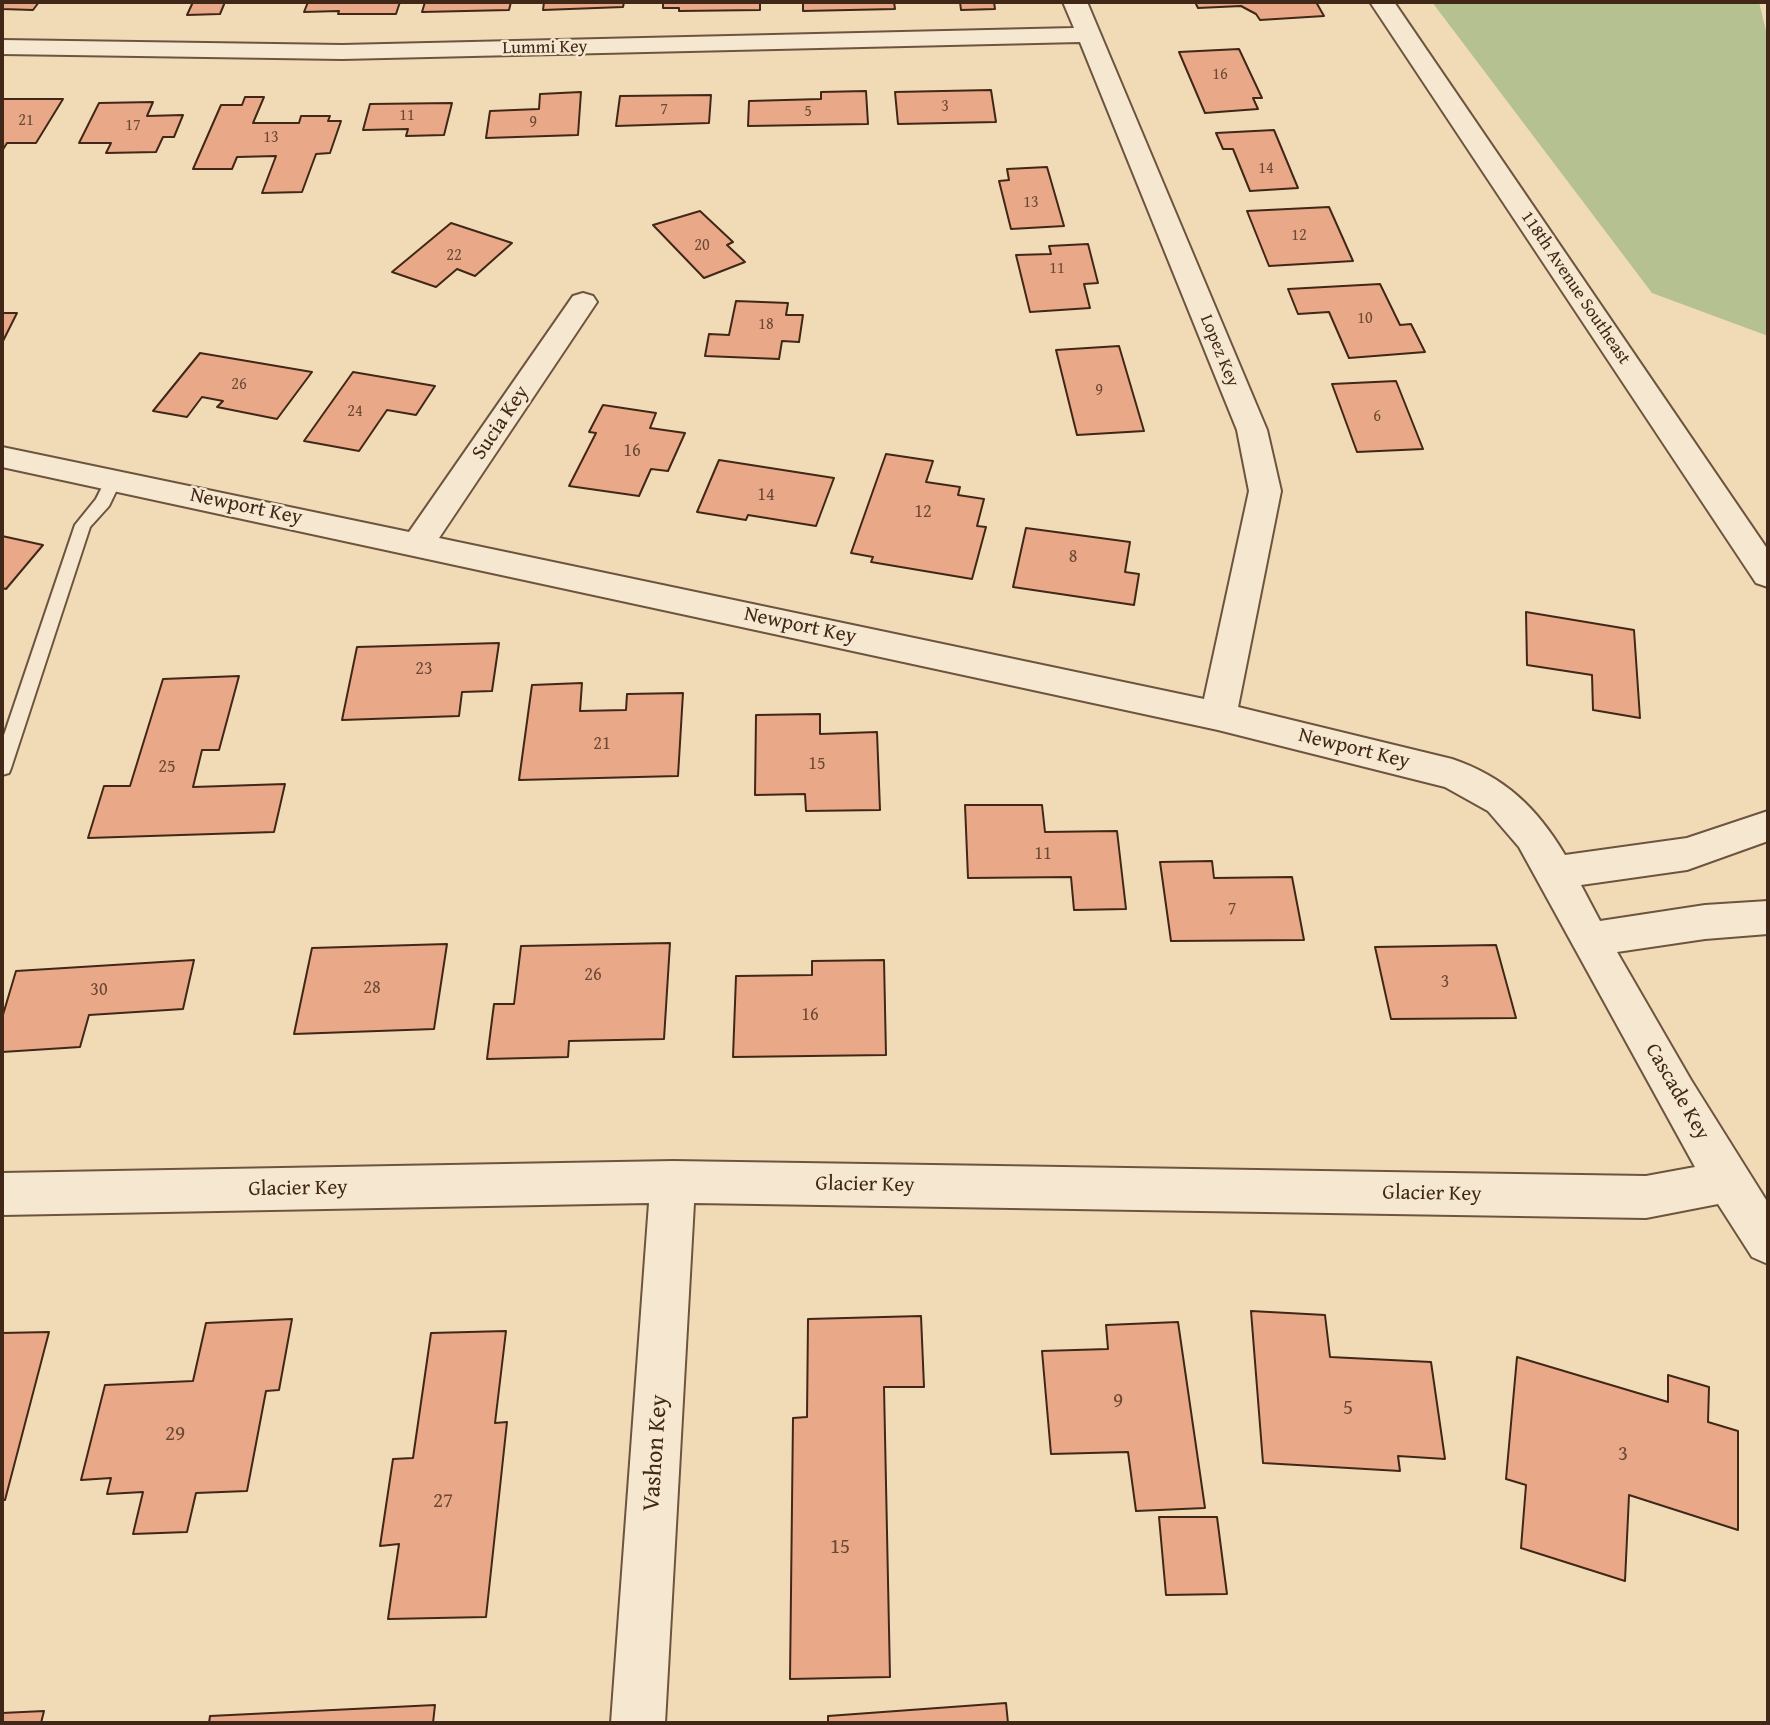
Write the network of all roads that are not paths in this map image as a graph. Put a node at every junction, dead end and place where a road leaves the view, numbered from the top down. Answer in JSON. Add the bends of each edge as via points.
{"nodes":[{"id":1,"x":1075,"y":2,"type":"edge"},
{"id":2,"x":1382,"y":2,"type":"edge"},
{"id":3,"x":1088,"y":35,"type":"junction"},
{"id":4,"x":2,"y":47,"type":"edge"},
{"id":5,"x":583,"y":302,"type":"dead end"},
{"id":6,"x":2,"y":457,"type":"edge"},
{"id":7,"x":114,"y":479,"type":"junction"},
{"id":8,"x":418,"y":544,"type":"junction"},
{"id":9,"x":1768,"y":575,"type":"edge"},
{"id":10,"x":1218,"y":716,"type":"junction"},
{"id":11,"x":2,"y":768,"type":"edge"},
{"id":12,"x":1768,"y":826,"type":"edge"},
{"id":13,"x":1558,"y":872,"type":"junction"},
{"id":14,"x":1768,"y":917,"type":"edge"},
{"id":15,"x":1589,"y":939,"type":"junction"},
{"id":16,"x":1728,"y":1181,"type":"junction"},
{"id":17,"x":673,"y":1182,"type":"junction"},
{"id":18,"x":2,"y":1194,"type":"edge"},
{"id":19,"x":1768,"y":1242,"type":"edge"},
{"id":20,"x":638,"y":1723,"type":"edge"}],
"edges":[{"from":1,"to":3,"type":"street","name":"Lopez Key"},
{"from":2,"to":9,"type":"street","name":"118th Avenue Southeast"},
{"from":3,"to":4,"type":"street","name":"Lummi Key","via":[[342,52]]},
{"from":3,"to":10,"type":"street","name":"Lopez Key","via":[[1252,430],[1260,460],[1265,491]]},
{"from":5,"to":8,"type":"street","name":"Sucia Key"},
{"from":6,"to":7,"type":"street","name":"Newport Key"},
{"from":7,"to":8,"type":"street","name":"Newport Key"},
{"from":7,"to":11,"type":"lane","via":[[83,526]]},
{"from":8,"to":10,"type":"street","name":"Newport Key"},
{"from":10,"to":13,"type":"street","name":"Newport Key","via":[[1452,774],[1478,785],[1507,806]]},
{"from":12,"to":13,"type":"street","via":[[1687,854]]},
{"from":13,"to":15,"type":"street","name":"Cascade Key"},
{"from":14,"to":15,"type":"street"},
{"from":15,"to":16,"type":"street","name":"Cascade Key"},
{"from":16,"to":17,"type":"street","name":"Glacier Key","via":[[1646,1197]]},
{"from":16,"to":19,"type":"street","name":"Cascade Key"},
{"from":17,"to":18,"type":"street","name":"Glacier Key"},
{"from":17,"to":20,"type":"street","name":"Vashon Key"}]}
